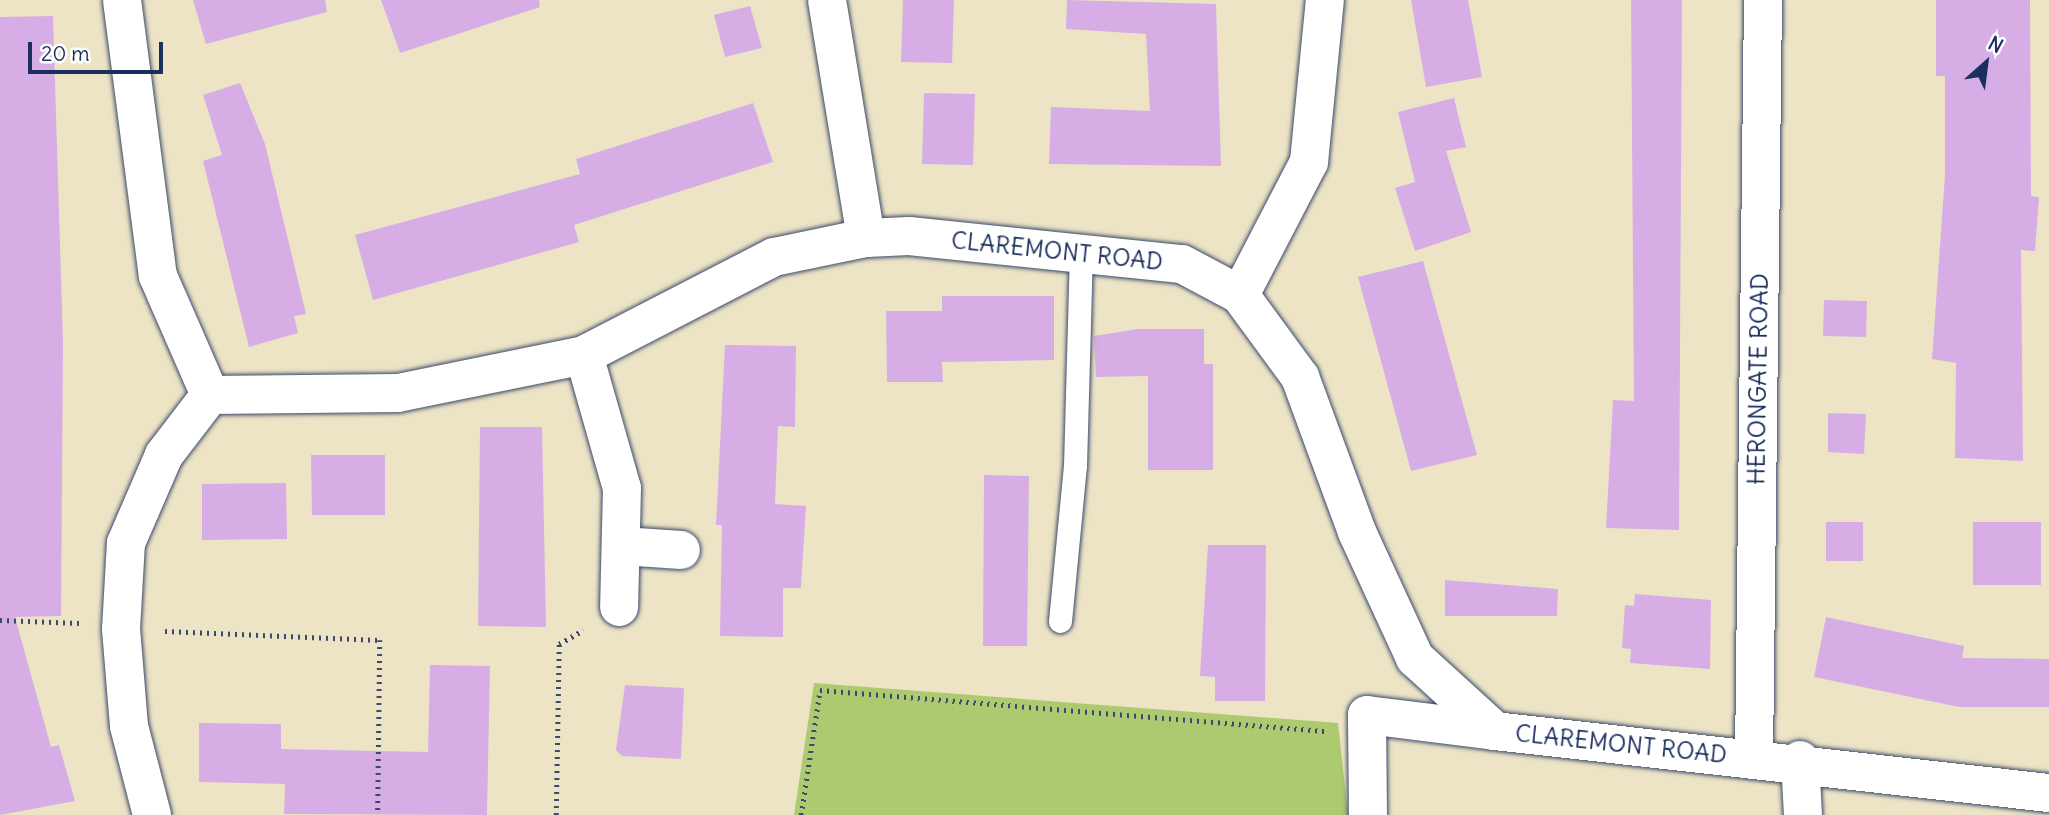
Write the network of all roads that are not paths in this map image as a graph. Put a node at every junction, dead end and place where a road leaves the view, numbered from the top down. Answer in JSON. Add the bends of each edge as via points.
{"nodes":[{"id":1,"x":121,"y":0,"type":"edge"},
{"id":2,"x":827,"y":0,"type":"edge"},
{"id":3,"x":1325,"y":0,"type":"edge"},
{"id":4,"x":1762,"y":0,"type":"edge"},
{"id":5,"x":866,"y":238,"type":"junction"},
{"id":6,"x":1082,"y":249,"type":"junction"},
{"id":7,"x":1240,"y":295,"type":"junction"},
{"id":8,"x":584,"y":355,"type":"junction"},
{"id":9,"x":210,"y":395,"type":"junction"},
{"id":10,"x":622,"y":546,"type":"junction"},
{"id":11,"x":681,"y":550,"type":"dead end"},
{"id":12,"x":619,"y":607,"type":"road end"},
{"id":13,"x":1060,"y":621,"type":"dead end"},
{"id":14,"x":1495,"y":731,"type":"junction"},
{"id":15,"x":1754,"y":758,"type":"junction"},
{"id":16,"x":1800,"y":760,"type":"junction"},
{"id":17,"x":2049,"y":793,"type":"edge"},
{"id":18,"x":152,"y":815,"type":"edge"},
{"id":19,"x":1368,"y":815,"type":"edge"},
{"id":20,"x":1803,"y":815,"type":"edge"}],
"edges":[{"from":1,"to":9,"type":"street","via":[[158,276]]},
{"from":2,"to":5,"type":"street"},
{"from":3,"to":7,"type":"street","via":[[1309,162]]},
{"from":4,"to":15,"type":"street","name":"HERONGATE ROAD"},
{"from":5,"to":6,"type":"street","name":"CLAREMONT ROAD"},
{"from":5,"to":8,"type":"street","name":"CLAREMONT ROAD","via":[[774,257]]},
{"from":6,"to":7,"type":"street","name":"CLAREMONT ROAD","via":[[1182,264]]},
{"from":6,"to":13,"type":"lane","via":[[1075,467]]},
{"from":7,"to":14,"type":"street","name":"CLAREMONT ROAD","via":[[1300,377],[1357,532],[1415,658]]},
{"from":8,"to":9,"type":"street","name":"CLAREMONT ROAD","via":[[398,393]]},
{"from":8,"to":10,"type":"street","via":[[622,488]]},
{"from":9,"to":18,"type":"street","via":[[164,455],[126,543],[121,629],[129,726]]},
{"from":10,"to":11,"type":"street"},
{"from":10,"to":12,"type":"street"},
{"from":14,"to":15,"type":"street","name":"CLAREMONT ROAD"},
{"from":14,"to":19,"type":"street","via":[[1367,715]]},
{"from":15,"to":16,"type":"street","name":"CLAREMONT ROAD"},
{"from":16,"to":17,"type":"street","name":"CLAREMONT ROAD"},
{"from":16,"to":20,"type":"street"}]}
